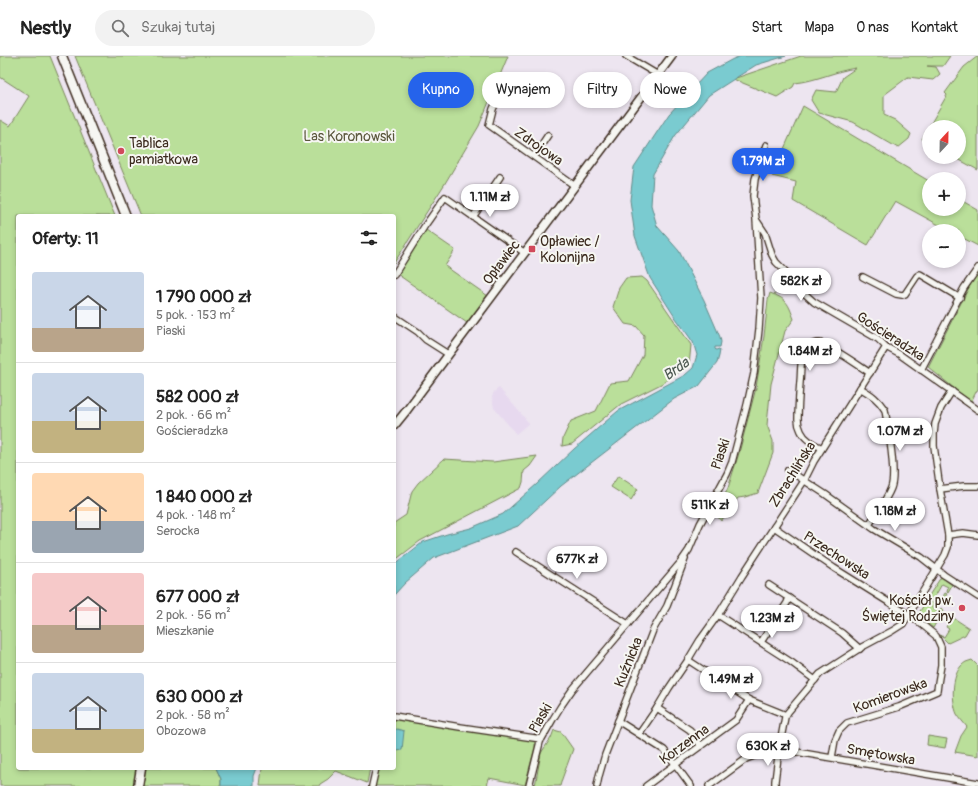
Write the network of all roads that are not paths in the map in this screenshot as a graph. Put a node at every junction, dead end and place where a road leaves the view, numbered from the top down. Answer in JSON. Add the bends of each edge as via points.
{"nodes":[{"id":1,"x":62,"y":56,"type":"edge"},
{"id":2,"x":626,"y":56,"type":"edge"},
{"id":3,"x":672,"y":56,"type":"edge"},
{"id":4,"x":653,"y":72,"type":"edge"},
{"id":5,"x":660,"y":72,"type":"edge"},
{"id":6,"x":640,"y":99,"type":"edge"},
{"id":7,"x":493,"y":108,"type":"edge"},
{"id":8,"x":548,"y":135,"type":"dead end"},
{"id":9,"x":766,"y":145,"type":"dead end"},
{"id":10,"x":534,"y":156,"type":"junction"},
{"id":11,"x":500,"y":177,"type":"dead end"},
{"id":12,"x":575,"y":186,"type":"junction"},
{"id":13,"x":125,"y":214,"type":"edge"},
{"id":14,"x":473,"y":217,"type":"junction"},
{"id":15,"x":756,"y":219,"type":"junction"},
{"id":16,"x":524,"y":253,"type":"junction"},
{"id":17,"x":978,"y":268,"type":"edge"},
{"id":18,"x":396,"y":271,"type":"edge"},
{"id":19,"x":863,"y":277,"type":"dead end"},
{"id":20,"x":960,"y":298,"type":"junction"},
{"id":21,"x":396,"y":317,"type":"edge"},
{"id":22,"x":886,"y":347,"type":"junction"},
{"id":23,"x":448,"y":354,"type":"junction"},
{"id":24,"x":921,"y":370,"type":"junction"},
{"id":25,"x":870,"y":373,"type":"junction"},
{"id":26,"x":860,"y":388,"type":"junction"},
{"id":27,"x":952,"y":391,"type":"junction"},
{"id":28,"x":978,"y":410,"type":"edge"},
{"id":29,"x":396,"y":424,"type":"edge"},
{"id":30,"x":822,"y":448,"type":"junction"},
{"id":31,"x":788,"y":470,"type":"dead end"},
{"id":32,"x":804,"y":481,"type":"junction"},
{"id":33,"x":978,"y":486,"type":"edge"},
{"id":34,"x":940,"y":489,"type":"junction"},
{"id":35,"x":869,"y":526,"type":"junction"},
{"id":36,"x":774,"y":527,"type":"junction"},
{"id":37,"x":948,"y":535,"type":"junction"},
{"id":38,"x":978,"y":535,"type":"edge"},
{"id":39,"x":689,"y":550,"type":"junction"},
{"id":40,"x":516,"y":552,"type":"dead end"},
{"id":41,"x":937,"y":569,"type":"junction"},
{"id":42,"x":769,"y":585,"type":"dead end"},
{"id":43,"x":978,"y":597,"type":"edge"},
{"id":44,"x":789,"y":598,"type":"junction"},
{"id":45,"x":718,"y":615,"type":"junction"},
{"id":46,"x":908,"y":615,"type":"junction"},
{"id":47,"x":628,"y":624,"type":"junction"},
{"id":48,"x":761,"y":642,"type":"junction"},
{"id":49,"x":860,"y":649,"type":"junction"},
{"id":50,"x":688,"y":660,"type":"junction"},
{"id":51,"x":815,"y":680,"type":"junction"},
{"id":52,"x":749,"y":700,"type":"junction"},
{"id":53,"x":657,"y":708,"type":"junction"},
{"id":54,"x":786,"y":715,"type":"junction"},
{"id":55,"x":396,"y":716,"type":"edge"},
{"id":56,"x":618,"y":721,"type":"junction"},
{"id":57,"x":639,"y":734,"type":"junction"},
{"id":58,"x":541,"y":739,"type":"junction"},
{"id":59,"x":701,"y":746,"type":"junction"},
{"id":60,"x":779,"y":749,"type":"junction"},
{"id":61,"x":832,"y":757,"type":"junction"},
{"id":62,"x":676,"y":764,"type":"junction"},
{"id":63,"x":141,"y":770,"type":"edge"},
{"id":64,"x":376,"y":770,"type":"edge"},
{"id":65,"x":978,"y":783,"type":"edge"},
{"id":66,"x":138,"y":786,"type":"edge"},
{"id":67,"x":372,"y":786,"type":"edge"},
{"id":68,"x":529,"y":786,"type":"edge"},
{"id":69,"x":597,"y":786,"type":"edge"},
{"id":70,"x":646,"y":786,"type":"edge"},
{"id":71,"x":691,"y":786,"type":"edge"},
{"id":72,"x":709,"y":786,"type":"edge"},
{"id":73,"x":775,"y":786,"type":"edge"}],
"edges":[{"from":1,"to":13,"type":"main road"},
{"from":2,"to":4,"type":"street"},
{"from":3,"to":5,"type":"street","name":"Opławiec"},
{"from":6,"to":12,"type":"street","name":"Opławiec"},
{"from":7,"to":10,"type":"street","name":"Zdrojowa","via":[[489,125]]},
{"from":8,"to":10,"type":"street"},
{"from":9,"to":15,"type":"street","name":"Piaski","via":[[755,179],[753,196]]},
{"from":10,"to":12,"type":"street","name":"Zdrojowa"},
{"from":11,"to":14,"type":"street"},
{"from":12,"to":16,"type":"street","name":"Opławiec"},
{"from":14,"to":16,"type":"street"},
{"from":14,"to":18,"type":"street","via":[[445,197]]},
{"from":15,"to":22,"type":"street","name":"Gościeradzka","via":[[765,233],[776,262],[804,293],[814,302]]},
{"from":15,"to":39,"type":"street","name":"Piaski","via":[[761,298],[760,329],[753,380],[732,462]]},
{"from":16,"to":23,"type":"street","name":"Opławiec"},
{"from":17,"to":20,"type":"street"},
{"from":19,"to":20,"type":"street","via":[[902,295],[920,274]]},
{"from":20,"to":24,"type":"street"},
{"from":21,"to":23,"type":"street"},
{"from":22,"to":24,"type":"street","name":"Gościeradzka"},
{"from":22,"to":25,"type":"street","name":"Zbrachlińska"},
{"from":23,"to":29,"type":"street","name":"Opławiec"},
{"from":24,"to":27,"type":"street","name":"Gościeradzka"},
{"from":25,"to":26,"type":"street","name":"Zbrachlińska"},
{"from":25,"to":30,"type":"street","via":[[821,343],[815,343],[806,350],[801,369],[798,421],[805,437]]},
{"from":26,"to":30,"type":"street","name":"Zbrachlińska"},
{"from":26,"to":35,"type":"street","via":[[880,402],[885,410],[894,472],[888,495]]},
{"from":27,"to":28,"type":"street","name":"Gościeradzka"},
{"from":27,"to":34,"type":"street","via":[[935,424],[934,446]]},
{"from":30,"to":32,"type":"street","name":"Zbrachlińska"},
{"from":31,"to":32,"type":"street"},
{"from":32,"to":35,"type":"street"},
{"from":32,"to":36,"type":"street","name":"Zbrachlińska"},
{"from":33,"to":34,"type":"street"},
{"from":34,"to":37,"type":"street"},
{"from":35,"to":41,"type":"street"},
{"from":36,"to":45,"type":"street","name":"Zbrachlińska"},
{"from":36,"to":46,"type":"street","name":"Przechowska"},
{"from":37,"to":38,"type":"street"},
{"from":37,"to":41,"type":"street","via":[[948,547]]},
{"from":39,"to":47,"type":"street","name":"Piaski"},
{"from":39,"to":56,"type":"street","name":"Kuźnicka","via":[[667,606],[653,630]]},
{"from":40,"to":47,"type":"street"},
{"from":41,"to":43,"type":"street"},
{"from":41,"to":46,"type":"street"},
{"from":42,"to":44,"type":"street"},
{"from":44,"to":48,"type":"street"},
{"from":44,"to":49,"type":"street","via":[[842,633]]},
{"from":45,"to":48,"type":"street"},
{"from":45,"to":50,"type":"street","name":"Zbrachlińska"},
{"from":46,"to":49,"type":"street","via":[[903,624],[892,632]]},
{"from":46,"to":61,"type":"street","name":"Komierowska","via":[[936,636],[940,647],[941,665],[937,691],[898,707],[847,723],[839,731]]},
{"from":47,"to":58,"type":"street","name":"Piaski","via":[[572,690]]},
{"from":48,"to":51,"type":"street"},
{"from":49,"to":51,"type":"street","via":[[820,674]]},
{"from":50,"to":52,"type":"street"},
{"from":50,"to":53,"type":"street","name":"Zbrachlińska"},
{"from":51,"to":54,"type":"street"},
{"from":52,"to":54,"type":"street"},
{"from":52,"to":59,"type":"street","name":"Korzenna","via":[[736,720]]},
{"from":53,"to":57,"type":"street","name":"Zbrachlińska"},
{"from":53,"to":59,"type":"street","via":[[690,730]]},
{"from":54,"to":60,"type":"street"},
{"from":55,"to":58,"type":"street"},
{"from":56,"to":57,"type":"street"},
{"from":56,"to":69,"type":"street","name":"Kuźnicka"},
{"from":57,"to":62,"type":"street","via":[[664,750]]},
{"from":58,"to":68,"type":"street","name":"Piaski"},
{"from":59,"to":62,"type":"street","name":"Korzenna"},
{"from":60,"to":61,"type":"street","name":"Smętowska"},
{"from":60,"to":72,"type":"street","via":[[772,749],[746,759]]},
{"from":60,"to":73,"type":"street"},
{"from":61,"to":65,"type":"street","name":"Smętowska"},
{"from":62,"to":70,"type":"street","name":"Korzenna"},
{"from":62,"to":71,"type":"street"},
{"from":63,"to":66,"type":"main road"},
{"from":64,"to":67,"type":"street"}]}
